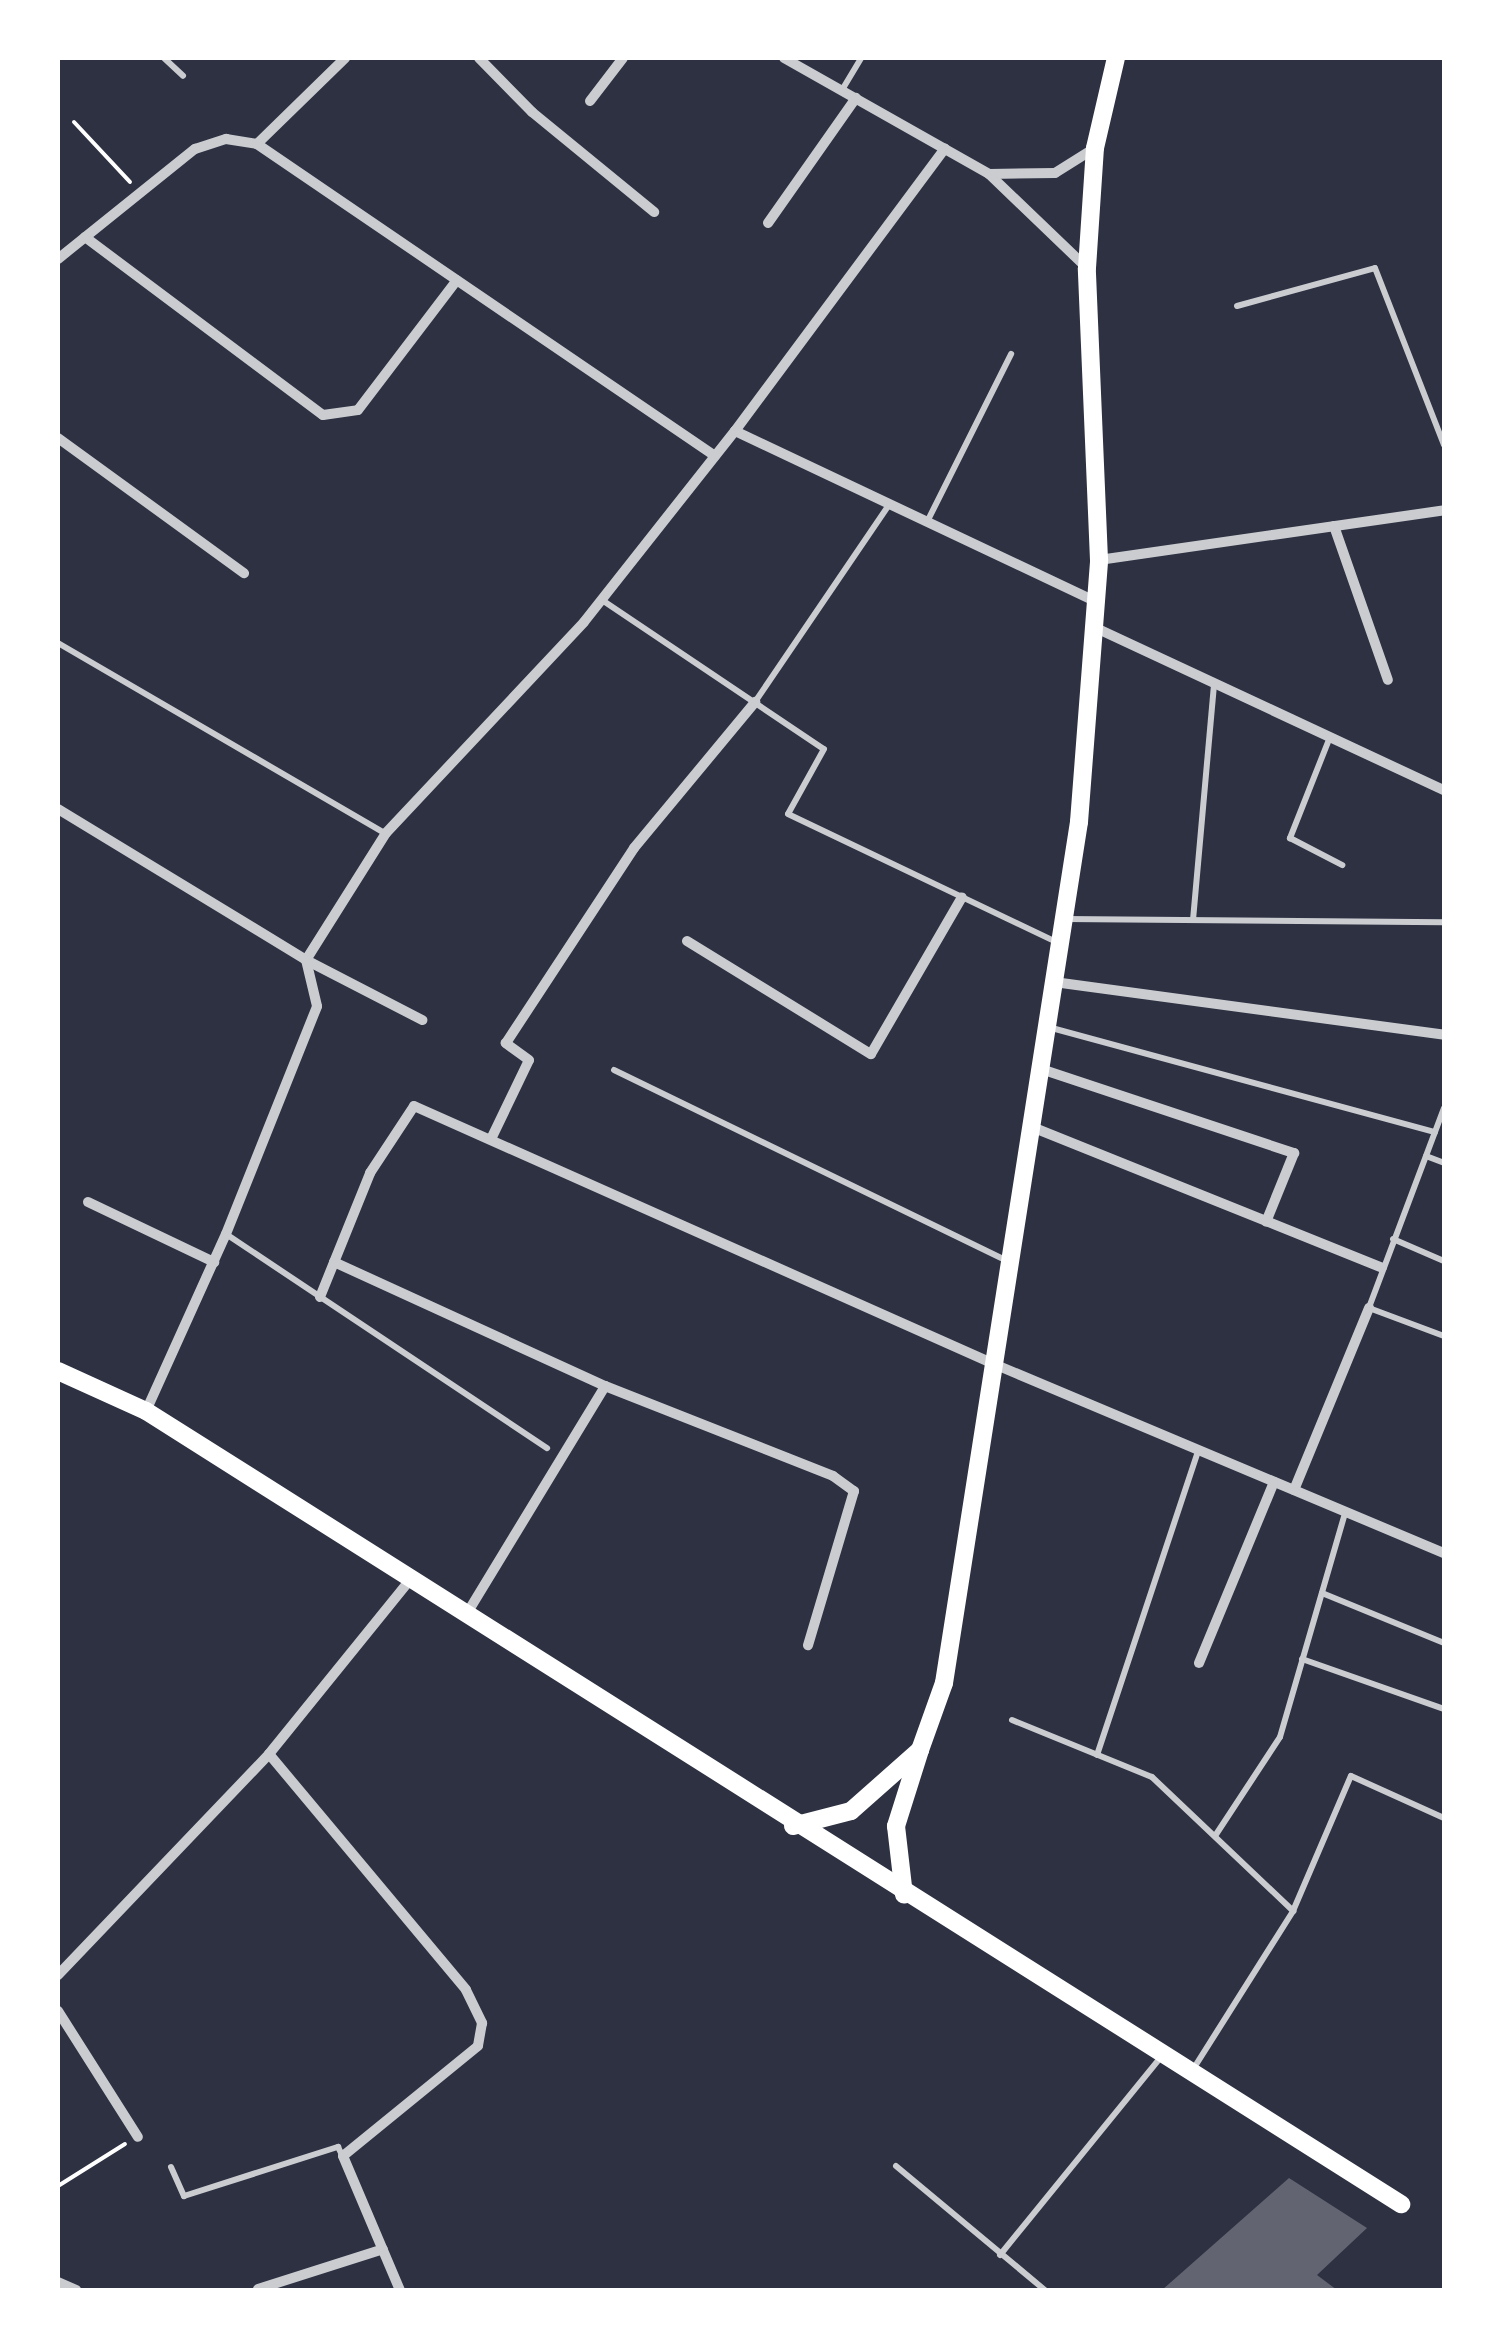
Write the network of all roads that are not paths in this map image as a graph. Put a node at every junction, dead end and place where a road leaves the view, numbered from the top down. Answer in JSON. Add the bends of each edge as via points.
{"nodes":[{"id":1,"x":164,"y":58,"type":"edge"},
{"id":2,"x":344,"y":58,"type":"edge"},
{"id":3,"x":478,"y":58,"type":"edge"},
{"id":4,"x":623,"y":58,"type":"edge"},
{"id":5,"x":784,"y":58,"type":"edge"},
{"id":6,"x":861,"y":58,"type":"edge"},
{"id":7,"x":1116,"y":58,"type":"edge"},
{"id":8,"x":184,"y":76,"type":"dead end"},
{"id":9,"x":842,"y":90,"type":"junction"},
{"id":10,"x":856,"y":98,"type":"junction"},
{"id":11,"x":590,"y":101,"type":"dead end"},
{"id":12,"x":257,"y":144,"type":"junction"},
{"id":13,"x":945,"y":148,"type":"junction"},
{"id":14,"x":1096,"y":148,"type":"junction"},
{"id":15,"x":990,"y":174,"type":"junction"},
{"id":16,"x":654,"y":212,"type":"dead end"},
{"id":17,"x":768,"y":223,"type":"dead end"},
{"id":18,"x":85,"y":237,"type":"junction"},
{"id":19,"x":58,"y":259,"type":"edge"},
{"id":20,"x":1087,"y":268,"type":"junction"},
{"id":21,"x":457,"y":280,"type":"junction"},
{"id":22,"x":1237,"y":306,"type":"dead end"},
{"id":23,"x":1010,"y":354,"type":"dead end"},
{"id":24,"x":735,"y":431,"type":"junction"},
{"id":25,"x":58,"y":438,"type":"edge"},
{"id":26,"x":1444,"y":445,"type":"edge"},
{"id":27,"x":715,"y":456,"type":"junction"},
{"id":28,"x":890,"y":504,"type":"junction"},
{"id":29,"x":1444,"y":510,"type":"edge"},
{"id":30,"x":927,"y":522,"type":"junction"},
{"id":31,"x":1334,"y":526,"type":"junction"},
{"id":32,"x":1099,"y":560,"type":"junction"},
{"id":33,"x":244,"y":573,"type":"dead end"},
{"id":34,"x":601,"y":599,"type":"junction"},
{"id":35,"x":1097,"y":602,"type":"junction"},
{"id":36,"x":1096,"y":628,"type":"junction"},
{"id":37,"x":58,"y":643,"type":"edge"},
{"id":38,"x":1388,"y":680,"type":"dead end"},
{"id":39,"x":1214,"y":683,"type":"junction"},
{"id":40,"x":754,"y":702,"type":"junction"},
{"id":41,"x":1330,"y":737,"type":"junction"},
{"id":42,"x":1444,"y":790,"type":"edge"},
{"id":43,"x":58,"y":810,"type":"edge"},
{"id":44,"x":386,"y":833,"type":"junction"},
{"id":45,"x":1342,"y":865,"type":"dead end"},
{"id":46,"x":962,"y":897,"type":"junction"},
{"id":47,"x":1064,"y":919,"type":"junction"},
{"id":48,"x":1193,"y":920,"type":"junction"},
{"id":49,"x":1444,"y":922,"type":"edge"},
{"id":50,"x":687,"y":941,"type":"dead end"},
{"id":51,"x":1060,"y":944,"type":"junction"},
{"id":52,"x":306,"y":960,"type":"junction"},
{"id":53,"x":1054,"y":982,"type":"junction"},
{"id":54,"x":422,"y":1020,"type":"dead end"},
{"id":55,"x":1047,"y":1026,"type":"junction"},
{"id":56,"x":1444,"y":1035,"type":"edge"},
{"id":57,"x":1040,"y":1069,"type":"junction"},
{"id":58,"x":614,"y":1070,"type":"dead end"},
{"id":59,"x":1444,"y":1108,"type":"edge"},
{"id":60,"x":1032,"y":1127,"type":"junction"},
{"id":61,"x":1435,"y":1132,"type":"junction"},
{"id":62,"x":492,"y":1137,"type":"junction"},
{"id":63,"x":1426,"y":1156,"type":"junction"},
{"id":64,"x":1444,"y":1164,"type":"edge"},
{"id":65,"x":88,"y":1202,"type":"dead end"},
{"id":66,"x":1266,"y":1222,"type":"junction"},
{"id":67,"x":226,"y":1234,"type":"junction"},
{"id":68,"x":1393,"y":1239,"type":"junction"},
{"id":69,"x":1444,"y":1261,"type":"edge"},
{"id":70,"x":214,"y":1262,"type":"junction"},
{"id":71,"x":334,"y":1262,"type":"junction"},
{"id":72,"x":1010,"y":1263,"type":"junction"},
{"id":73,"x":1382,"y":1268,"type":"junction"},
{"id":74,"x":320,"y":1296,"type":"junction"},
{"id":75,"x":1369,"y":1308,"type":"junction"},
{"id":76,"x":1444,"y":1336,"type":"edge"},
{"id":77,"x":994,"y":1364,"type":"junction"},
{"id":78,"x":58,"y":1371,"type":"edge"},
{"id":79,"x":605,"y":1386,"type":"junction"},
{"id":80,"x":146,"y":1411,"type":"junction"},
{"id":81,"x":547,"y":1448,"type":"dead end"},
{"id":82,"x":1199,"y":1450,"type":"junction"},
{"id":83,"x":1274,"y":1482,"type":"junction"},
{"id":84,"x":1294,"y":1490,"type":"junction"},
{"id":85,"x":1346,"y":1512,"type":"junction"},
{"id":86,"x":1444,"y":1554,"type":"edge"},
{"id":87,"x":410,"y":1580,"type":"junction"},
{"id":88,"x":1322,"y":1593,"type":"junction"},
{"id":89,"x":466,"y":1616,"type":"junction"},
{"id":90,"x":1444,"y":1643,"type":"edge"},
{"id":91,"x":808,"y":1645,"type":"dead end"},
{"id":92,"x":1302,"y":1659,"type":"junction"},
{"id":93,"x":1199,"y":1662,"type":"dead end"},
{"id":94,"x":1444,"y":1709,"type":"edge"},
{"id":95,"x":1012,"y":1720,"type":"dead end"},
{"id":96,"x":920,"y":1750,"type":"junction"},
{"id":97,"x":269,"y":1754,"type":"junction"},
{"id":98,"x":1097,"y":1755,"type":"junction"},
{"id":99,"x":1444,"y":1818,"type":"edge"},
{"id":100,"x":794,"y":1826,"type":"junction"},
{"id":101,"x":1215,"y":1836,"type":"junction"},
{"id":102,"x":904,"y":1895,"type":"junction"},
{"id":103,"x":1294,"y":1911,"type":"junction"},
{"id":104,"x":58,"y":1976,"type":"edge"},
{"id":105,"x":58,"y":2010,"type":"edge"},
{"id":106,"x":1162,"y":2056,"type":"junction"},
{"id":107,"x":1191,"y":2074,"type":"junction"},
{"id":108,"x":138,"y":2137,"type":"road end"},
{"id":109,"x":343,"y":2156,"type":"junction"},
{"id":110,"x":896,"y":2166,"type":"dead end"},
{"id":111,"x":171,"y":2167,"type":"dead end"},
{"id":112,"x":1401,"y":2204,"type":"dead end"},
{"id":113,"x":383,"y":2249,"type":"junction"},
{"id":114,"x":1000,"y":2255,"type":"junction"},
{"id":115,"x":58,"y":2282,"type":"edge"},
{"id":116,"x":258,"y":2289,"type":"edge"},
{"id":117,"x":76,"y":2290,"type":"edge"},
{"id":118,"x":400,"y":2290,"type":"edge"},
{"id":119,"x":1045,"y":2290,"type":"edge"}],
"edges":[{"from":1,"to":8,"type":"lane"},
{"from":2,"to":12,"type":"street"},
{"from":3,"to":16,"type":"street","via":[[532,112]]},
{"from":4,"to":11,"type":"street"},
{"from":5,"to":9,"type":"street"},
{"from":6,"to":9,"type":"lane"},
{"from":7,"to":14,"type":"main road"},
{"from":9,"to":10,"type":"street"},
{"from":10,"to":13,"type":"street"},
{"from":10,"to":17,"type":"street"},
{"from":12,"to":18,"type":"street","via":[[226,138],[195,149]]},
{"from":12,"to":21,"type":"street"},
{"from":13,"to":15,"type":"street"},
{"from":13,"to":24,"type":"street"},
{"from":14,"to":15,"type":"street","via":[[1054,173]]},
{"from":14,"to":20,"type":"main road"},
{"from":15,"to":20,"type":"street"},
{"from":18,"to":19,"type":"street"},
{"from":18,"to":21,"type":"street","via":[[324,415],[358,410]]},
{"from":20,"to":32,"type":"main road"},
{"from":21,"to":27,"type":"street"},
{"from":22,"to":26,"type":"lane","via":[[1375,268]]},
{"from":23,"to":30,"type":"lane"},
{"from":24,"to":27,"type":"street"},
{"from":24,"to":28,"type":"street"},
{"from":25,"to":33,"type":"street"},
{"from":27,"to":34,"type":"street"},
{"from":28,"to":30,"type":"street"},
{"from":28,"to":40,"type":"lane"},
{"from":29,"to":31,"type":"street"},
{"from":30,"to":35,"type":"street"},
{"from":31,"to":32,"type":"street"},
{"from":31,"to":38,"type":"street"},
{"from":32,"to":35,"type":"main road"},
{"from":34,"to":40,"type":"lane"},
{"from":34,"to":44,"type":"street","via":[[440,783]]},
{"from":35,"to":36,"type":"main road"},
{"from":36,"to":39,"type":"street"},
{"from":36,"to":47,"type":"main road"},
{"from":37,"to":44,"type":"lane"},
{"from":39,"to":41,"type":"street"},
{"from":39,"to":48,"type":"lane"},
{"from":40,"to":46,"type":"lane","via":[[824,748],[788,814]]},
{"from":40,"to":62,"type":"street","via":[[634,848],[506,1042],[528,1060]]},
{"from":41,"to":42,"type":"street"},
{"from":41,"to":45,"type":"lane","via":[[1290,838]]},
{"from":43,"to":52,"type":"street"},
{"from":44,"to":52,"type":"street"},
{"from":46,"to":50,"type":"street","via":[[872,1054]]},
{"from":46,"to":51,"type":"lane"},
{"from":47,"to":48,"type":"lane"},
{"from":47,"to":51,"type":"main road"},
{"from":48,"to":49,"type":"lane"},
{"from":51,"to":53,"type":"main road"},
{"from":52,"to":54,"type":"street"},
{"from":52,"to":67,"type":"street","via":[[316,1006]]},
{"from":53,"to":55,"type":"main road"},
{"from":53,"to":56,"type":"street"},
{"from":55,"to":57,"type":"main road"},
{"from":55,"to":61,"type":"lane"},
{"from":57,"to":60,"type":"main road"},
{"from":57,"to":66,"type":"street","via":[[1294,1153]]},
{"from":58,"to":72,"type":"lane"},
{"from":59,"to":61,"type":"lane"},
{"from":60,"to":66,"type":"street"},
{"from":60,"to":72,"type":"main road"},
{"from":61,"to":63,"type":"lane"},
{"from":62,"to":71,"type":"street","via":[[414,1106],[370,1172]]},
{"from":62,"to":77,"type":"street"},
{"from":63,"to":64,"type":"lane"},
{"from":63,"to":68,"type":"lane"},
{"from":65,"to":70,"type":"street"},
{"from":66,"to":73,"type":"street"},
{"from":67,"to":70,"type":"street"},
{"from":67,"to":74,"type":"lane"},
{"from":68,"to":69,"type":"lane"},
{"from":68,"to":73,"type":"lane"},
{"from":70,"to":80,"type":"street"},
{"from":71,"to":74,"type":"street"},
{"from":71,"to":79,"type":"street"},
{"from":72,"to":77,"type":"main road"},
{"from":73,"to":75,"type":"lane"},
{"from":74,"to":81,"type":"lane"},
{"from":75,"to":76,"type":"lane"},
{"from":75,"to":84,"type":"street"},
{"from":77,"to":82,"type":"street"},
{"from":77,"to":96,"type":"main road","via":[[944,1683]]},
{"from":78,"to":80,"type":"main road"},
{"from":79,"to":89,"type":"street"},
{"from":79,"to":91,"type":"street","via":[[833,1476],[854,1491]]},
{"from":80,"to":87,"type":"main road"},
{"from":82,"to":83,"type":"street"},
{"from":82,"to":98,"type":"lane"},
{"from":83,"to":84,"type":"street"},
{"from":83,"to":93,"type":"street"},
{"from":84,"to":85,"type":"street"},
{"from":85,"to":86,"type":"street"},
{"from":85,"to":88,"type":"lane"},
{"from":87,"to":89,"type":"main road"},
{"from":87,"to":97,"type":"street"},
{"from":88,"to":90,"type":"lane"},
{"from":88,"to":92,"type":"lane"},
{"from":89,"to":100,"type":"main road"},
{"from":92,"to":94,"type":"lane"},
{"from":92,"to":101,"type":"lane","via":[[1280,1736]]},
{"from":95,"to":98,"type":"lane"},
{"from":96,"to":100,"type":"main road","via":[[851,1811]]},
{"from":96,"to":102,"type":"main road","via":[[896,1826]]},
{"from":97,"to":104,"type":"street"},
{"from":97,"to":109,"type":"street","via":[[466,1990],[482,2023],[478,2046]]},
{"from":98,"to":101,"type":"lane","via":[[1152,1777]]},
{"from":99,"to":103,"type":"lane","via":[[1351,1776]]},
{"from":100,"to":102,"type":"main road"},
{"from":101,"to":103,"type":"lane"},
{"from":102,"to":106,"type":"main road"},
{"from":103,"to":107,"type":"lane"},
{"from":105,"to":108,"type":"street"},
{"from":106,"to":107,"type":"main road"},
{"from":106,"to":114,"type":"lane"},
{"from":107,"to":112,"type":"main road"},
{"from":109,"to":111,"type":"lane","via":[[338,2147],[184,2196]]},
{"from":109,"to":113,"type":"street"},
{"from":110,"to":114,"type":"lane"},
{"from":113,"to":116,"type":"street"},
{"from":113,"to":118,"type":"street"},
{"from":114,"to":119,"type":"lane"},
{"from":115,"to":117,"type":"street"}]}
